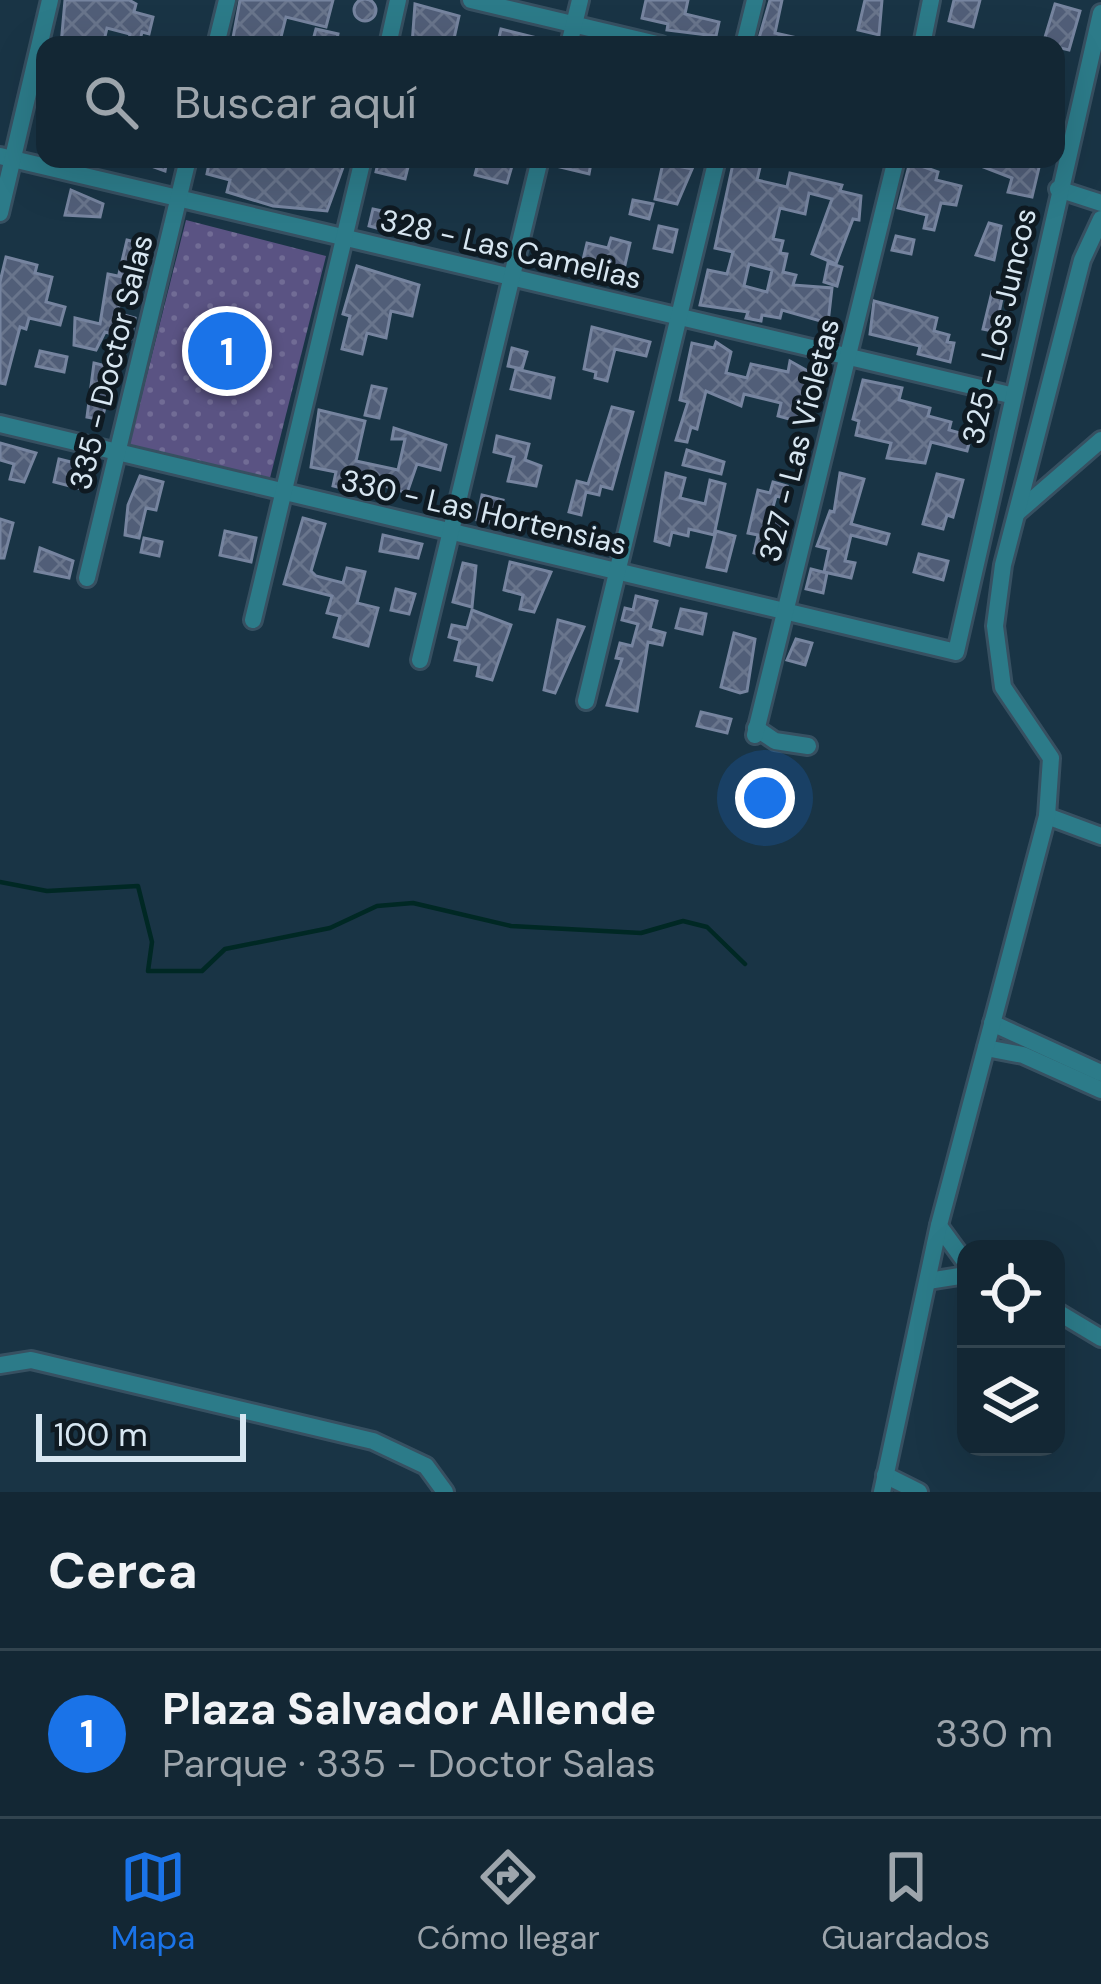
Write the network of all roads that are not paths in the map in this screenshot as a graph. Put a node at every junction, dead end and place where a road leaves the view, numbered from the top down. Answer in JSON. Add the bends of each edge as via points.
{"nodes":[{"id":1,"x":50,"y":0,"type":"edge"},
{"id":2,"x":227,"y":0,"type":"edge"},
{"id":3,"x":398,"y":0,"type":"edge"},
{"id":4,"x":471,"y":0,"type":"edge"},
{"id":5,"x":580,"y":0,"type":"edge"},
{"id":6,"x":754,"y":0,"type":"edge"},
{"id":7,"x":931,"y":0,"type":"edge"},
{"id":8,"x":1101,"y":13,"type":"edge"},
{"id":9,"x":574,"y":24,"type":"junction"},
{"id":10,"x":40,"y":36,"type":"edge"},
{"id":11,"x":218,"y":36,"type":"edge"},
{"id":12,"x":390,"y":36,"type":"edge"},
{"id":13,"x":571,"y":36,"type":"edge"},
{"id":14,"x":624,"y":36,"type":"edge"},
{"id":15,"x":746,"y":36,"type":"edge"},
{"id":16,"x":924,"y":36,"type":"edge"},
{"id":17,"x":36,"y":50,"type":"edge"},
{"id":18,"x":1065,"y":130,"type":"edge"},
{"id":19,"x":6,"y":157,"type":"edge"},
{"id":20,"x":36,"y":164,"type":"edge"},
{"id":21,"x":52,"y":168,"type":"edge"},
{"id":22,"x":186,"y":168,"type":"edge"},
{"id":23,"x":361,"y":168,"type":"edge"},
{"id":24,"x":538,"y":168,"type":"edge"},
{"id":25,"x":715,"y":168,"type":"edge"},
{"id":26,"x":894,"y":168,"type":"edge"},
{"id":27,"x":1060,"y":168,"type":"edge"},
{"id":28,"x":1058,"y":189,"type":"junction"},
{"id":29,"x":179,"y":198,"type":"junction"},
{"id":30,"x":1101,"y":203,"type":"edge"},
{"id":31,"x":0,"y":213,"type":"edge"},
{"id":32,"x":1101,"y":219,"type":"edge"},
{"id":33,"x":346,"y":238,"type":"junction"},
{"id":34,"x":511,"y":277,"type":"junction"},
{"id":35,"x":679,"y":317,"type":"junction"},
{"id":36,"x":849,"y":357,"type":"junction"},
{"id":37,"x":1010,"y":395,"type":"junction"},
{"id":38,"x":0,"y":424,"type":"edge"},
{"id":39,"x":1101,"y":440,"type":"edge"},
{"id":40,"x":118,"y":452,"type":"junction"},
{"id":41,"x":286,"y":494,"type":"junction"},
{"id":42,"x":1017,"y":513,"type":"junction"},
{"id":43,"x":452,"y":533,"type":"junction"},
{"id":44,"x":619,"y":571,"type":"junction"},
{"id":45,"x":87,"y":578,"type":"dead end"},
{"id":46,"x":784,"y":611,"type":"junction"},
{"id":47,"x":253,"y":620,"type":"dead end"},
{"id":48,"x":956,"y":652,"type":"joint"},
{"id":49,"x":420,"y":660,"type":"dead end"},
{"id":50,"x":586,"y":701,"type":"dead end"},
{"id":51,"x":808,"y":746,"type":"dead end"},
{"id":52,"x":1047,"y":816,"type":"junction"},
{"id":53,"x":1101,"y":836,"type":"edge"},
{"id":54,"x":992,"y":1023,"type":"junction"},
{"id":55,"x":986,"y":1048,"type":"junction"},
{"id":56,"x":1101,"y":1073,"type":"edge"},
{"id":57,"x":1101,"y":1090,"type":"edge"},
{"id":58,"x":939,"y":1225,"type":"junction"},
{"id":59,"x":957,"y":1250,"type":"edge"},
{"id":60,"x":957,"y":1276,"type":"edge"},
{"id":61,"x":928,"y":1281,"type":"junction"},
{"id":62,"x":1065,"y":1316,"type":"edge"},
{"id":63,"x":1101,"y":1338,"type":"edge"},
{"id":64,"x":0,"y":1365,"type":"edge"},
{"id":65,"x":883,"y":1484,"type":"edge"},
{"id":66,"x":445,"y":1492,"type":"edge"},
{"id":67,"x":919,"y":1492,"type":"edge"}],
"edges":[{"from":1,"to":10,"type":"street"},
{"from":2,"to":11,"type":"street"},
{"from":3,"to":12,"type":"street"},
{"from":4,"to":9,"type":"street"},
{"from":5,"to":9,"type":"street"},
{"from":6,"to":15,"type":"street"},
{"from":7,"to":16,"type":"street"},
{"from":8,"to":18,"type":"street","name":"325 - Los Juncos"},
{"from":9,"to":13,"type":"street"},
{"from":9,"to":14,"type":"street"},
{"from":17,"to":19,"type":"street"},
{"from":19,"to":20,"type":"street","name":"328 - Las Camelias"},
{"from":19,"to":31,"type":"street"},
{"from":21,"to":29,"type":"street","name":"328 - Las Camelias"},
{"from":22,"to":29,"type":"street","name":"335 - Doctor Salas"},
{"from":23,"to":33,"type":"street"},
{"from":24,"to":34,"type":"street"},
{"from":25,"to":35,"type":"street"},
{"from":26,"to":36,"type":"street","name":"327 - Las Violetas"},
{"from":27,"to":28,"type":"street","name":"325 - Los Juncos"},
{"from":28,"to":30,"type":"street"},
{"from":28,"to":37,"type":"street","name":"325 - Los Juncos"},
{"from":29,"to":33,"type":"street","name":"328 - Las Camelias"},
{"from":29,"to":40,"type":"street","name":"335 - Doctor Salas"},
{"from":32,"to":42,"type":"street","via":[[1082,260]]},
{"from":33,"to":34,"type":"street","name":"328 - Las Camelias"},
{"from":33,"to":41,"type":"street"},
{"from":34,"to":35,"type":"street","name":"328 - Las Camelias"},
{"from":34,"to":43,"type":"street"},
{"from":35,"to":36,"type":"street","name":"328 - Las Camelias"},
{"from":35,"to":44,"type":"street"},
{"from":36,"to":37,"type":"street","name":"328 - Las Camelias"},
{"from":36,"to":46,"type":"street","name":"327 - Las Violetas"},
{"from":37,"to":48,"type":"street","name":"325 - Los Juncos"},
{"from":38,"to":40,"type":"street","name":"330 - Las Hortensias"},
{"from":39,"to":42,"type":"street"},
{"from":40,"to":41,"type":"street","name":"330 - Las Hortensias"},
{"from":40,"to":45,"type":"street","name":"335 - Doctor Salas"},
{"from":41,"to":43,"type":"street","name":"330 - Las Hortensias"},
{"from":41,"to":47,"type":"street"},
{"from":42,"to":52,"type":"street","via":[[999,590],[997,668],[1051,758]]},
{"from":43,"to":44,"type":"street","name":"330 - Las Hortensias"},
{"from":43,"to":49,"type":"street"},
{"from":44,"to":46,"type":"street","name":"330 - Las Hortensias"},
{"from":44,"to":50,"type":"street"},
{"from":46,"to":48,"type":"street","name":"330 - Las Hortensias"},
{"from":46,"to":51,"type":"street","name":"327 - Las Violetas","via":[[756,732]]},
{"from":52,"to":53,"type":"street"},
{"from":52,"to":54,"type":"street"},
{"from":54,"to":55,"type":"street"},
{"from":54,"to":56,"type":"street"},
{"from":55,"to":57,"type":"street","via":[[1023,1055]]},
{"from":55,"to":58,"type":"street"},
{"from":58,"to":59,"type":"street"},
{"from":58,"to":61,"type":"street"},
{"from":60,"to":61,"type":"street"},
{"from":61,"to":65,"type":"street"},
{"from":62,"to":63,"type":"street"},
{"from":64,"to":66,"type":"street","via":[[31,1360],[373,1441],[426,1466]]},
{"from":65,"to":67,"type":"street"}]}
